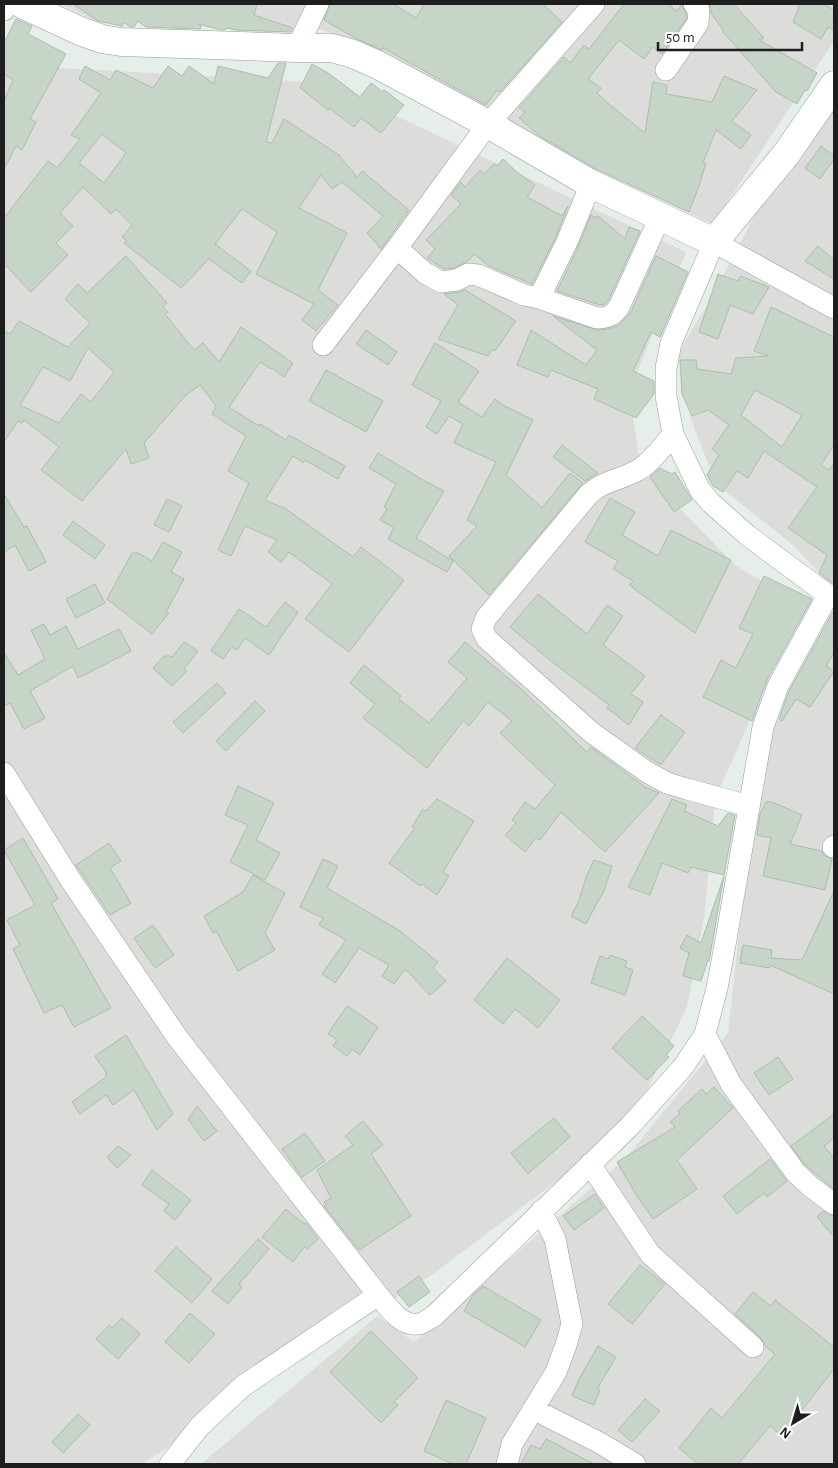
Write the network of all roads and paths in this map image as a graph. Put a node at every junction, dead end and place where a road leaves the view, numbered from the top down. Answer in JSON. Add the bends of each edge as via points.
{"nodes":[{"id":1,"x":7,"y":4,"type":"edge"},
{"id":2,"x":22,"y":4,"type":"edge"},
{"id":3,"x":318,"y":4,"type":"edge"},
{"id":4,"x":594,"y":4,"type":"edge"},
{"id":5,"x":694,"y":4,"type":"edge"},
{"id":6,"x":4,"y":10,"type":"edge"},
{"id":7,"x":297,"y":48,"type":"junction"},
{"id":8,"x":666,"y":70,"type":"dead end"},
{"id":9,"x":834,"y":84,"type":"edge"},
{"id":10,"x":488,"y":124,"type":"junction"},
{"id":11,"x":592,"y":184,"type":"junction"},
{"id":12,"x":660,"y":217,"type":"junction"},
{"id":13,"x":714,"y":242,"type":"junction"},
{"id":14,"x":397,"y":248,"type":"junction"},
{"id":15,"x":539,"y":298,"type":"junction"},
{"id":16,"x":834,"y":308,"type":"edge"},
{"id":17,"x":323,"y":345,"type":"dead end"},
{"id":18,"x":674,"y":434,"type":"junction"},
{"id":19,"x":831,"y":598,"type":"edge"},
{"id":20,"x":4,"y":773,"type":"edge"},
{"id":21,"x":749,"y":806,"type":"junction"},
{"id":22,"x":705,"y":1034,"type":"junction"},
{"id":23,"x":590,"y":1164,"type":"junction"},
{"id":24,"x":834,"y":1204,"type":"edge"},
{"id":25,"x":541,"y":1211,"type":"junction"},
{"id":26,"x":378,"y":1295,"type":"junction"},
{"id":27,"x":753,"y":1347,"type":"dead end"},
{"id":28,"x":533,"y":1408,"type":"junction"},
{"id":29,"x":170,"y":1464,"type":"edge"},
{"id":30,"x":507,"y":1464,"type":"edge"},
{"id":31,"x":634,"y":1464,"type":"edge"}],
"edges":[{"from":1,"to":6,"type":"street"},
{"from":2,"to":7,"type":"street","via":[[102,39]]},
{"from":3,"to":7,"type":"street"},
{"from":4,"to":10,"type":"street"},
{"from":5,"to":8,"type":"street","via":[[698,10],[698,23]]},
{"from":7,"to":10,"type":"street","via":[[332,48],[353,54]]},
{"from":9,"to":13,"type":"street","via":[[787,153]]},
{"from":10,"to":11,"type":"street"},
{"from":10,"to":14,"type":"street"},
{"from":11,"to":12,"type":"street"},
{"from":11,"to":15,"type":"street"},
{"from":12,"to":13,"type":"street"},
{"from":12,"to":15,"type":"street","via":[[615,314],[597,318]]},
{"from":13,"to":16,"type":"street"},
{"from":13,"to":18,"type":"street","via":[[670,343],[666,396]]},
{"from":14,"to":15,"type":"street","via":[[425,273],[441,282],[457,280],[468,274],[478,275]]},
{"from":14,"to":17,"type":"street"},
{"from":18,"to":19,"type":"street","via":[[700,490],[711,503],[747,535]]},
{"from":18,"to":21,"type":"street","via":[[641,469],[599,485],[589,494],[486,618],[482,629],[487,639],[591,732],[647,772],[667,783]]},
{"from":19,"to":21,"type":"street","via":[[778,686],[767,713]]},
{"from":20,"to":26,"type":"street","via":[[70,879],[177,1036]]},
{"from":21,"to":22,"type":"street","via":[[717,988]]},
{"from":22,"to":23,"type":"street","via":[[683,1067],[630,1126]]},
{"from":22,"to":24,"type":"street","via":[[732,1084],[796,1173]]},
{"from":23,"to":25,"type":"street"},
{"from":23,"to":27,"type":"street","via":[[650,1254]]},
{"from":25,"to":26,"type":"street","via":[[434,1316],[419,1324],[404,1322]]},
{"from":25,"to":28,"type":"street","via":[[555,1239],[572,1324],[556,1372]]},
{"from":26,"to":29,"type":"street","via":[[243,1386],[200,1426]]},
{"from":28,"to":30,"type":"street","via":[[512,1444]]},
{"from":28,"to":31,"type":"street"}]}
